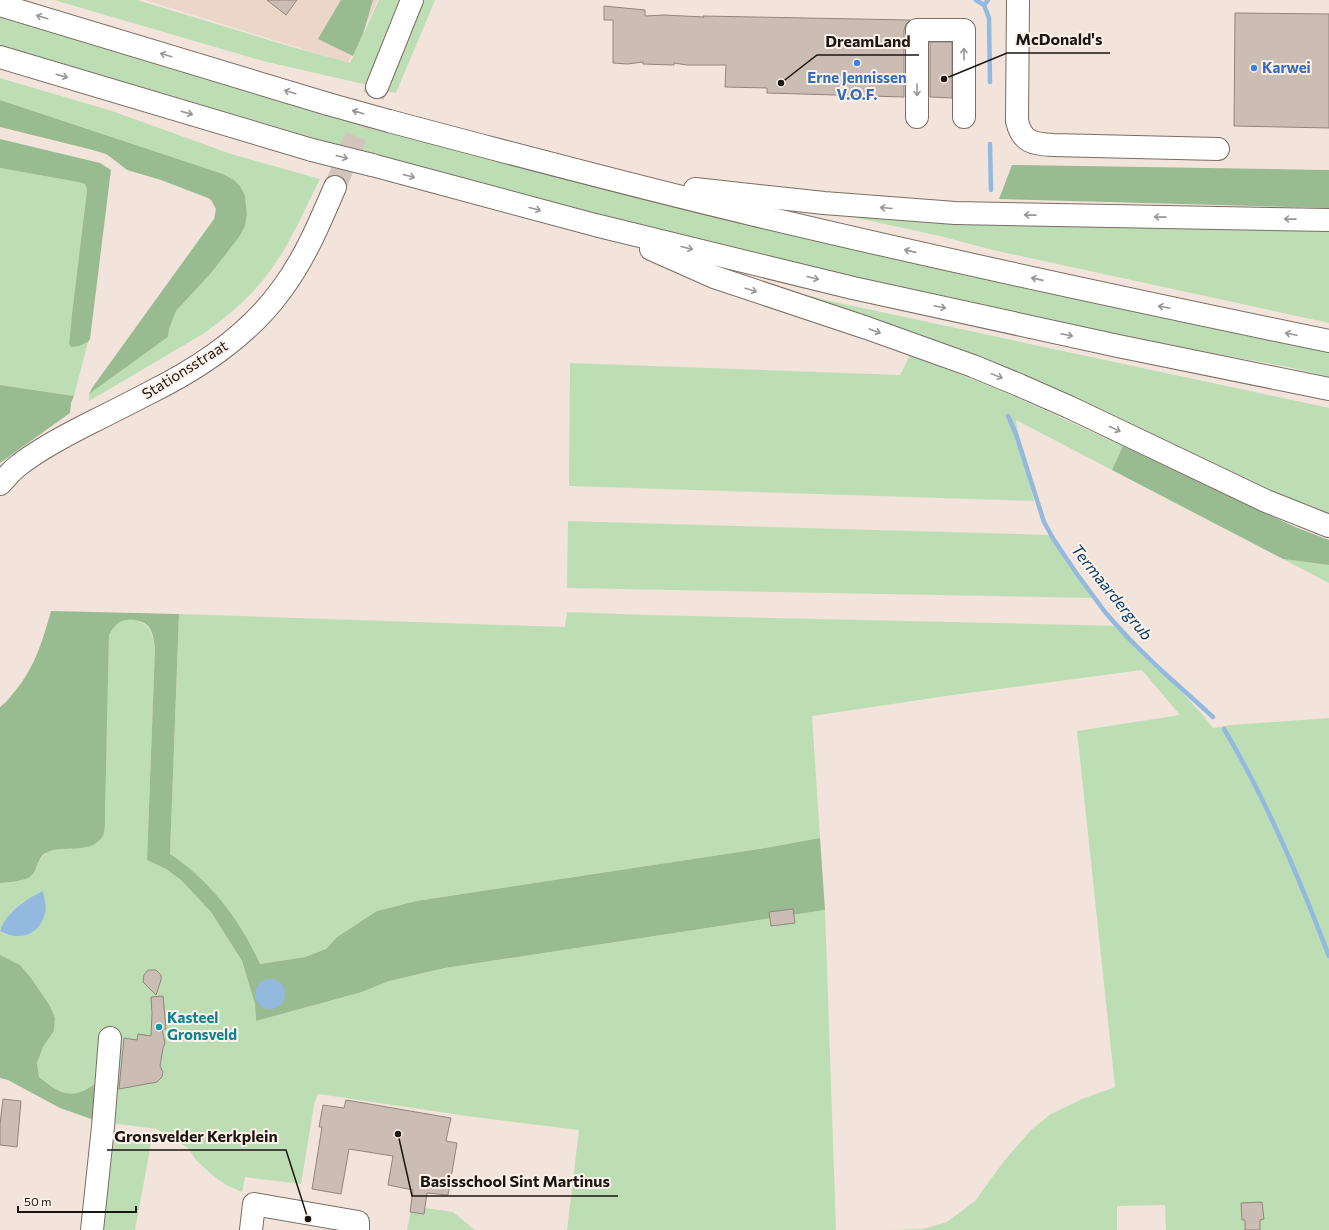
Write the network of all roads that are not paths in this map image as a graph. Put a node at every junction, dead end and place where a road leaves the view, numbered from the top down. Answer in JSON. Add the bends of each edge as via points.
{"nodes":[{"id":1,"x":412,"y":0,"type":"edge"},
{"id":2,"x":1018,"y":0,"type":"edge"},
{"id":3,"x":0,"y":4,"type":"edge"},
{"id":4,"x":0,"y":57,"type":"edge"},
{"id":5,"x":377,"y":87,"type":"tunnel mouth"},
{"id":6,"x":917,"y":117,"type":"dead end"},
{"id":7,"x":964,"y":117,"type":"dead end"},
{"id":8,"x":1218,"y":149,"type":"dead end"},
{"id":9,"x":614,"y":180,"type":"junction"},
{"id":10,"x":335,"y":187,"type":"tunnel mouth"},
{"id":11,"x":1329,"y":220,"type":"edge"},
{"id":12,"x":595,"y":225,"type":"junction"},
{"id":13,"x":1329,"y":342,"type":"edge"},
{"id":14,"x":1329,"y":389,"type":"edge"},
{"id":15,"x":0,"y":484,"type":"edge"},
{"id":16,"x":1329,"y":526,"type":"edge"},
{"id":17,"x":110,"y":1038,"type":"dead end"},
{"id":18,"x":92,"y":1230,"type":"edge"},
{"id":19,"x":251,"y":1230,"type":"edge"},
{"id":20,"x":358,"y":1230,"type":"edge"}],
"edges":[{"from":1,"to":5,"type":"main road"},
{"from":2,"to":8,"type":"main road","via":[[1017,121],[1021,132],[1029,141],[1053,145]]},
{"from":9,"to":3,"type":"main road","one_way":true,"bridge":true,"via":[[328,104]]},
{"from":4,"to":12,"type":"main road","one_way":true,"bridge":true,"via":[[312,150]]},
{"from":7,"to":6,"type":"main road","one_way":true,"via":[[964,30],[917,30]]},
{"from":11,"to":9,"type":"main road","one_way":true,"via":[[955,213],[824,203]]},
{"from":13,"to":9,"type":"main road","one_way":true,"via":[[874,243]]},
{"from":10,"to":15,"type":"main road","name":"Stationsstraat","via":[[298,264],[278,294],[250,326],[210,357],[174,380],[47,446],[19,465]]},
{"from":12,"to":14,"type":"main road","one_way":true,"via":[[853,288]]},
{"from":12,"to":16,"type":"main road","one_way":true,"via":[[714,277],[867,328],[1019,385],[1266,501]]},
{"from":17,"to":18,"type":"main road"},
{"from":19,"to":20,"type":"main road","via":[[254,1204],[358,1222]]}]}
